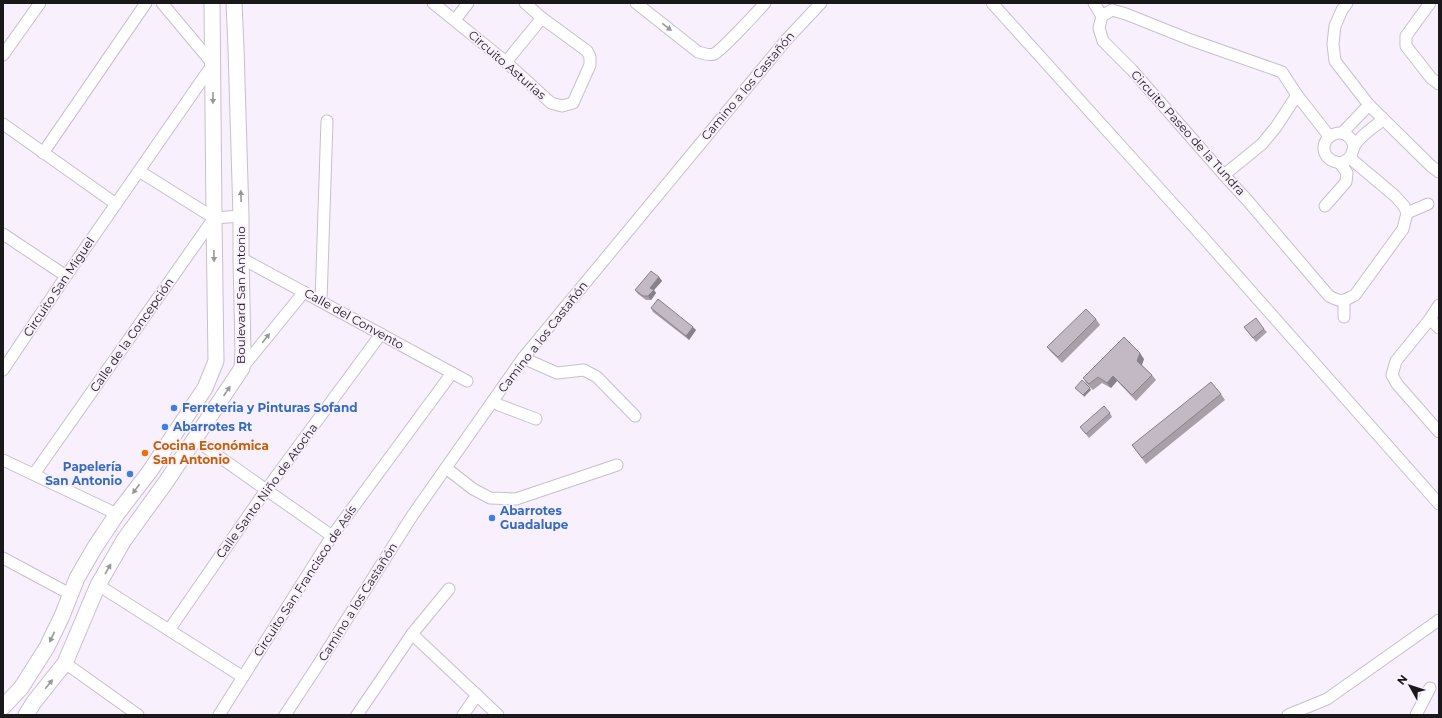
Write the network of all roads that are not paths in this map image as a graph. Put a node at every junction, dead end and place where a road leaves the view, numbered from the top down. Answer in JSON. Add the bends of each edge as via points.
{"nodes":[{"id":1,"x":40,"y":3,"type":"edge"},
{"id":2,"x":146,"y":3,"type":"edge"},
{"id":3,"x":162,"y":3,"type":"edge"},
{"id":4,"x":212,"y":3,"type":"edge"},
{"id":5,"x":234,"y":3,"type":"edge"},
{"id":6,"x":433,"y":3,"type":"edge"},
{"id":7,"x":468,"y":3,"type":"edge"},
{"id":8,"x":525,"y":3,"type":"edge"},
{"id":9,"x":636,"y":3,"type":"edge"},
{"id":10,"x":821,"y":3,"type":"edge"},
{"id":11,"x":992,"y":3,"type":"edge"},
{"id":12,"x":1094,"y":3,"type":"edge"},
{"id":13,"x":1347,"y":3,"type":"edge"},
{"id":14,"x":1430,"y":3,"type":"edge"},
{"id":15,"x":760,"y":5,"type":"edge"},
{"id":16,"x":1102,"y":16,"type":"junction"},
{"id":17,"x":542,"y":18,"type":"junction"},
{"id":18,"x":455,"y":20,"type":"junction"},
{"id":19,"x":3,"y":55,"type":"edge"},
{"id":20,"x":506,"y":62,"type":"junction"},
{"id":21,"x":213,"y":64,"type":"junction"},
{"id":22,"x":1439,"y":84,"type":"edge"},
{"id":23,"x":1297,"y":95,"type":"junction"},
{"id":24,"x":1369,"y":105,"type":"junction"},
{"id":25,"x":1383,"y":120,"type":"junction"},
{"id":26,"x":328,"y":121,"type":"dead end"},
{"id":27,"x":3,"y":124,"type":"edge"},
{"id":28,"x":1342,"y":133,"type":"junction"},
{"id":29,"x":1329,"y":136,"type":"junction"},
{"id":30,"x":1354,"y":146,"type":"junction"},
{"id":31,"x":43,"y":153,"type":"junction"},
{"id":32,"x":1345,"y":160,"type":"junction"},
{"id":33,"x":139,"y":171,"type":"junction"},
{"id":34,"x":1439,"y":172,"type":"edge"},
{"id":35,"x":1224,"y":175,"type":"junction"},
{"id":36,"x":116,"y":204,"type":"junction"},
{"id":37,"x":1428,"y":204,"type":"dead end"},
{"id":38,"x":1325,"y":206,"type":"dead end"},
{"id":39,"x":1407,"y":213,"type":"junction"},
{"id":40,"x":241,"y":216,"type":"junction"},
{"id":41,"x":214,"y":218,"type":"junction"},
{"id":42,"x":3,"y":234,"type":"edge"},
{"id":43,"x":241,"y":258,"type":"junction"},
{"id":44,"x":66,"y":276,"type":"junction"},
{"id":45,"x":304,"y":292,"type":"junction"},
{"id":46,"x":321,"y":301,"type":"junction"},
{"id":47,"x":1344,"y":301,"type":"junction"},
{"id":48,"x":1439,"y":305,"type":"edge"},
{"id":49,"x":1344,"y":317,"type":"dead end"},
{"id":50,"x":1430,"y":319,"type":"junction"},
{"id":51,"x":1439,"y":328,"type":"edge"},
{"id":52,"x":381,"y":334,"type":"junction"},
{"id":53,"x":523,"y":358,"type":"junction"},
{"id":54,"x":242,"y":368,"type":"junction"},
{"id":55,"x":3,"y":370,"type":"edge"},
{"id":56,"x":452,"y":373,"type":"junction"},
{"id":57,"x":467,"y":381,"type":"dead end"},
{"id":58,"x":493,"y":401,"type":"junction"},
{"id":59,"x":636,"y":416,"type":"dead end"},
{"id":60,"x":536,"y":419,"type":"dead end"},
{"id":61,"x":1439,"y":432,"type":"edge"},
{"id":62,"x":194,"y":439,"type":"junction"},
{"id":63,"x":3,"y":460,"type":"edge"},
{"id":64,"x":617,"y":465,"type":"dead end"},
{"id":65,"x":446,"y":468,"type":"junction"},
{"id":66,"x":150,"y":472,"type":"junction"},
{"id":67,"x":34,"y":474,"type":"junction"},
{"id":68,"x":166,"y":482,"type":"junction"},
{"id":69,"x":266,"y":490,"type":"junction"},
{"id":70,"x":1439,"y":504,"type":"edge"},
{"id":71,"x":117,"y":514,"type":"junction"},
{"id":72,"x":332,"y":536,"type":"junction"},
{"id":73,"x":3,"y":558,"type":"edge"},
{"id":74,"x":98,"y":585,"type":"junction"},
{"id":75,"x":449,"y":589,"type":"dead end"},
{"id":76,"x":70,"y":594,"type":"junction"},
{"id":77,"x":62,"y":616,"type":"junction"},
{"id":78,"x":1439,"y":620,"type":"edge"},
{"id":79,"x":82,"y":625,"type":"junction"},
{"id":80,"x":169,"y":630,"type":"junction"},
{"id":81,"x":412,"y":634,"type":"junction"},
{"id":82,"x":65,"y":663,"type":"junction"},
{"id":83,"x":243,"y":677,"type":"junction"},
{"id":84,"x":1430,"y":688,"type":"dead end"},
{"id":85,"x":477,"y":695,"type":"junction"},
{"id":86,"x":3,"y":707,"type":"edge"},
{"id":87,"x":26,"y":715,"type":"edge"},
{"id":88,"x":138,"y":715,"type":"edge"},
{"id":89,"x":219,"y":715,"type":"edge"},
{"id":90,"x":285,"y":715,"type":"edge"},
{"id":91,"x":357,"y":715,"type":"edge"},
{"id":92,"x":463,"y":715,"type":"edge"},
{"id":93,"x":498,"y":715,"type":"edge"},
{"id":94,"x":1288,"y":715,"type":"edge"},
{"id":95,"x":1416,"y":715,"type":"edge"}],
"edges":[{"from":1,"to":19,"type":"street"},
{"from":2,"to":31,"type":"street"},
{"from":3,"to":21,"type":"street"},
{"from":4,"to":21,"type":"street","name":"Boulevard San Antonio"},
{"from":40,"to":5,"type":"street","name":"Boulevard San Antonio","one_way":true},
{"from":6,"to":18,"type":"street","name":"Circuito Asturias"},
{"from":7,"to":18,"type":"street"},
{"from":8,"to":17,"type":"street","name":"Circuito Asturias"},
{"from":9,"to":15,"type":"street","one_way":true,"via":[[698,52],[706,54],[714,54],[723,47]]},
{"from":10,"to":53,"type":"street","name":"Camino a los Castañón","via":[[782,44]]},
{"from":11,"to":70,"type":"street","via":[[1192,224]]},
{"from":12,"to":16,"type":"street"},
{"from":13,"to":24,"type":"street","via":[[1335,26],[1335,61]]},
{"from":14,"to":22,"type":"street","via":[[1406,36],[1406,46],[1431,78]]},
{"from":16,"to":23,"type":"street","via":[[1112,10],[1126,14],[1282,72]]},
{"from":16,"to":35,"type":"street","name":"Circuito Paseo de la Tundra","via":[[1099,28],[1103,40]]},
{"from":17,"to":20,"type":"street"},
{"from":17,"to":20,"type":"street","name":"Circuito Asturias","via":[[587,51],[590,57],[590,65],[573,103],[562,106],[551,103]]},
{"from":18,"to":20,"type":"street","name":"Circuito Asturias"},
{"from":21,"to":33,"type":"street","name":"Circuito San Miguel"},
{"from":21,"to":41,"type":"street","name":"Boulevard San Antonio","one_way":true},
{"from":23,"to":29,"type":"street"},
{"from":23,"to":35,"type":"street","via":[[1262,144]]},
{"from":24,"to":25,"type":"street"},
{"from":24,"to":28,"type":"street"},
{"from":25,"to":30,"type":"street"},
{"from":25,"to":34,"type":"street"},
{"from":26,"to":46,"type":"street"},
{"from":27,"to":31,"type":"street"},
{"from":28,"to":29,"type":"street"},
{"from":28,"to":30,"type":"street","via":[[1350,138]]},
{"from":29,"to":32,"type":"street","via":[[1324,150],[1327,157],[1333,161]]},
{"from":30,"to":32,"type":"street","via":[[1353,152]]},
{"from":31,"to":36,"type":"street"},
{"from":32,"to":38,"type":"street","via":[[1346,182]]},
{"from":32,"to":39,"type":"street","via":[[1395,196]]},
{"from":33,"to":36,"type":"street","name":"Circuito San Miguel"},
{"from":33,"to":41,"type":"street"},
{"from":35,"to":47,"type":"street","name":"Circuito Paseo de la Tundra","via":[[1329,296],[1339,302]]},
{"from":36,"to":44,"type":"street","name":"Circuito San Miguel"},
{"from":37,"to":39,"type":"street"},
{"from":39,"to":47,"type":"street","via":[[1404,229],[1355,294]]},
{"from":40,"to":41,"type":"street"},
{"from":40,"to":43,"type":"street","name":"Boulevard San Antonio"},
{"from":41,"to":66,"type":"street","name":"Boulevard San Antonio","one_way":true,"via":[[216,361],[205,388]]},
{"from":41,"to":67,"type":"street","name":"Calle de la Concepción"},
{"from":42,"to":44,"type":"street"},
{"from":43,"to":45,"type":"street","name":"Calle del Convento"},
{"from":43,"to":54,"type":"street","name":"Boulevard San Antonio"},
{"from":44,"to":55,"type":"street","name":"Circuito San Miguel"},
{"from":45,"to":46,"type":"street","name":"Calle del Convento"},
{"from":54,"to":45,"type":"street","one_way":true},
{"from":46,"to":52,"type":"street","name":"Calle del Convento"},
{"from":47,"to":49,"type":"street"},
{"from":48,"to":50,"type":"street"},
{"from":50,"to":51,"type":"street"},
{"from":50,"to":61,"type":"street","via":[[1396,361],[1392,375]]},
{"from":52,"to":56,"type":"street","name":"Calle del Convento"},
{"from":52,"to":69,"type":"street","name":"Calle Santo Niño de Atocha"},
{"from":53,"to":58,"type":"street","name":"Camino a los Castañón"},
{"from":53,"to":59,"type":"street","via":[[557,373],[584,370],[597,377]]},
{"from":62,"to":54,"type":"street","name":"Boulevard San Antonio","one_way":true},
{"from":56,"to":57,"type":"street","name":"Calle del Convento"},
{"from":56,"to":72,"type":"street","name":"Circuito San Francisco de Asís"},
{"from":58,"to":60,"type":"street"},
{"from":58,"to":65,"type":"street","name":"Camino a los Castañón"},
{"from":62,"to":68,"type":"street","name":"Boulevard San Antonio"},
{"from":62,"to":69,"type":"street"},
{"from":63,"to":67,"type":"street"},
{"from":64,"to":65,"type":"street","via":[[516,499],[490,498]]},
{"from":65,"to":90,"type":"street","name":"Camino a los Castañón","via":[[412,516]]},
{"from":66,"to":68,"type":"street"},
{"from":66,"to":71,"type":"street","name":"Boulevard San Antonio","one_way":true},
{"from":67,"to":71,"type":"street"},
{"from":74,"to":68,"type":"street","name":"Boulevard San Antonio","one_way":true,"via":[[124,540]]},
{"from":69,"to":72,"type":"street"},
{"from":69,"to":80,"type":"street","name":"Calle Santo Niño de Atocha"},
{"from":71,"to":76,"type":"street","name":"Boulevard San Antonio","via":[[94,547]]},
{"from":72,"to":83,"type":"street","name":"Circuito San Francisco de Asís"},
{"from":73,"to":76,"type":"street"},
{"from":74,"to":79,"type":"street","name":"Boulevard San Antonio"},
{"from":74,"to":80,"type":"street"},
{"from":75,"to":81,"type":"street"},
{"from":76,"to":77,"type":"street","name":"Boulevard San Antonio"},
{"from":77,"to":79,"type":"street"},
{"from":77,"to":86,"type":"street","name":"Boulevard San Antonio","one_way":true,"via":[[47,647],[21,688]]},
{"from":78,"to":94,"type":"street","via":[[1327,699]]},
{"from":79,"to":82,"type":"street","name":"Boulevard San Antonio"},
{"from":80,"to":83,"type":"street"},
{"from":81,"to":85,"type":"street"},
{"from":81,"to":91,"type":"street"},
{"from":87,"to":82,"type":"street","name":"Boulevard San Antonio","one_way":true},
{"from":82,"to":88,"type":"street"},
{"from":83,"to":89,"type":"street","name":"Circuito San Francisco de Asís"},
{"from":84,"to":95,"type":"street"},
{"from":85,"to":92,"type":"street"},
{"from":85,"to":93,"type":"street"}]}
